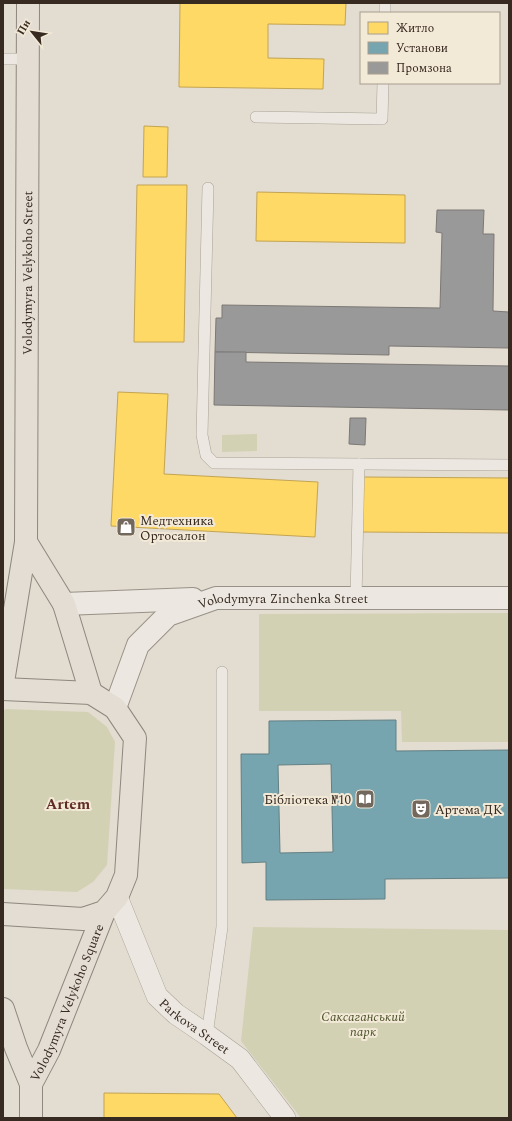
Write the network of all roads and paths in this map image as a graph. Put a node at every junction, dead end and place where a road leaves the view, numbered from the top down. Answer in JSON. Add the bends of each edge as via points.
{"nodes":[{"id":1,"x":28,"y":3,"type":"edge"},
{"id":2,"x":3,"y":59,"type":"edge"},
{"id":3,"x":28,"y":59,"type":"junction"},
{"id":4,"x":383,"y":84,"type":"edge"},
{"id":5,"x":256,"y":117,"type":"dead end"},
{"id":6,"x":208,"y":188,"type":"dead end"},
{"id":7,"x":359,"y":464,"type":"junction"},
{"id":8,"x":509,"y":465,"type":"edge"},
{"id":9,"x":26,"y":542,"type":"junction"},
{"id":10,"x":216,"y":598,"type":"junction"},
{"id":11,"x":509,"y":598,"type":"edge"},
{"id":12,"x":356,"y":599,"type":"junction"},
{"id":13,"x":64,"y":604,"type":"junction"},
{"id":14,"x":222,"y":672,"type":"dead end"},
{"id":15,"x":3,"y":682,"type":"edge"},
{"id":16,"x":3,"y":689,"type":"edge"},
{"id":17,"x":91,"y":693,"type":"junction"},
{"id":18,"x":115,"y":708,"type":"junction"},
{"id":19,"x":111,"y":905,"type":"junction"},
{"id":20,"x":3,"y":914,"type":"edge"},
{"id":21,"x":3,"y":1009,"type":"edge"},
{"id":22,"x":207,"y":1034,"type":"junction"},
{"id":23,"x":31,"y":1084,"type":"junction"},
{"id":24,"x":31,"y":1118,"type":"edge"},
{"id":25,"x":285,"y":1118,"type":"edge"}],
"edges":[{"from":1,"to":3,"type":"main road","name":"Volodymyra Velykoho Street"},
{"from":2,"to":3,"type":"lane"},
{"from":3,"to":9,"type":"main road","name":"Volodymyra Velykoho Street"},
{"from":4,"to":5,"type":"lane","via":[[382,119]]},
{"from":6,"to":7,"type":"lane","via":[[202,434],[206,455],[214,463]]},
{"from":7,"to":8,"type":"lane"},
{"from":7,"to":12,"type":"lane"},
{"from":9,"to":13,"type":"main road"},
{"from":9,"to":15,"type":"main road"},
{"from":10,"to":12,"type":"main road","name":"Volodymyra Zinchenka Street"},
{"from":10,"to":13,"type":"main road"},
{"from":10,"to":18,"type":"main road","name":"Volodymyra Zinchenka Street","via":[[168,615],[138,645]]},
{"from":11,"to":12,"type":"main road","name":"Volodymyra Zinchenka Street"},
{"from":13,"to":17,"type":"main road"},
{"from":14,"to":22,"type":"lane","via":[[222,927]]},
{"from":16,"to":17,"type":"main road","name":"Volodymyra Velykoho Square"},
{"from":17,"to":18,"type":"main road","name":"Volodymyra Velykoho Square"},
{"from":18,"to":19,"type":"main road","name":"Volodymyra Velykoho Square","via":[[135,738],[126,875]]},
{"from":19,"to":20,"type":"main road","name":"Volodymyra Velykoho Square","via":[[82,919]]},
{"from":19,"to":22,"type":"street","name":"Parkova Street","via":[[157,996],[176,1014]]},
{"from":19,"to":23,"type":"main road","name":"Volodymyra Velykoho Square","via":[[49,1050]]},
{"from":21,"to":23,"type":"main road","name":"Volodymyra Velykoho Square"},
{"from":22,"to":25,"type":"street","name":"Parkova Street","via":[[240,1059]]},
{"from":23,"to":24,"type":"main road"}]}
